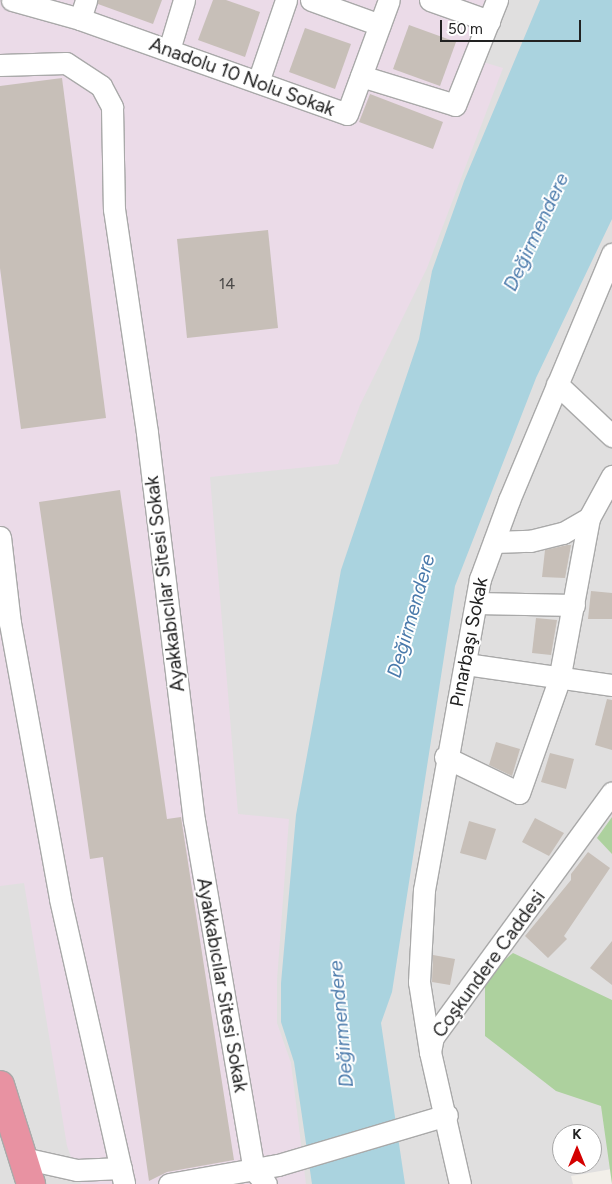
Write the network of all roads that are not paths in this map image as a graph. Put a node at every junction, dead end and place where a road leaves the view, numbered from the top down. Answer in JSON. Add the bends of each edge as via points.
{"nodes":[{"id":1,"x":12,"y":0,"type":"edge"},
{"id":2,"x":184,"y":0,"type":"edge"},
{"id":3,"x":286,"y":0,"type":"edge"},
{"id":4,"x":311,"y":0,"type":"edge"},
{"id":5,"x":389,"y":0,"type":"edge"},
{"id":6,"x":430,"y":0,"type":"edge"},
{"id":7,"x":497,"y":0,"type":"edge"},
{"id":8,"x":83,"y":9,"type":"edge"},
{"id":9,"x":489,"y":21,"type":"junction"},
{"id":10,"x":380,"y":25,"type":"junction"},
{"id":11,"x":169,"y":50,"type":"junction"},
{"id":12,"x":0,"y":65,"type":"edge"},
{"id":13,"x":360,"y":76,"type":"junction"},
{"id":14,"x":258,"y":82,"type":"junction"},
{"id":15,"x":612,"y":254,"type":"edge"},
{"id":16,"x":558,"y":384,"type":"junction"},
{"id":17,"x":612,"y":436,"type":"edge"},
{"id":18,"x":612,"y":476,"type":"edge"},
{"id":19,"x":589,"y":518,"type":"junction"},
{"id":20,"x":0,"y":537,"type":"edge"},
{"id":21,"x":494,"y":542,"type":"junction"},
{"id":22,"x":476,"y":603,"type":"junction"},
{"id":23,"x":574,"y":604,"type":"junction"},
{"id":24,"x":466,"y":664,"type":"junction"},
{"id":25,"x":559,"y":680,"type":"junction"},
{"id":26,"x":612,"y":684,"type":"edge"},
{"id":27,"x":445,"y":757,"type":"junction"},
{"id":28,"x":612,"y":792,"type":"edge"},
{"id":29,"x":430,"y":1052,"type":"junction"},
{"id":30,"x":0,"y":1085,"type":"edge"},
{"id":31,"x":441,"y":1117,"type":"junction"},
{"id":32,"x":23,"y":1158,"type":"junction"},
{"id":33,"x":123,"y":1176,"type":"edge"},
{"id":34,"x":260,"y":1177,"type":"edge"},
{"id":35,"x":200,"y":1181,"type":"edge"},
{"id":36,"x":31,"y":1184,"type":"edge"},
{"id":37,"x":169,"y":1184,"type":"edge"},
{"id":38,"x":460,"y":1184,"type":"edge"}],
"edges":[{"from":1,"to":8,"type":"street","name":"Anadolu 10 Nolu Sokak"},
{"from":2,"to":11,"type":"street"},
{"from":3,"to":14,"type":"street"},
{"from":4,"to":10,"type":"street"},
{"from":5,"to":10,"type":"street"},
{"from":6,"to":9,"type":"street"},
{"from":7,"to":9,"type":"street"},
{"from":8,"to":11,"type":"street","name":"Anadolu 10 Nolu Sokak"},
{"from":9,"to":13,"type":"street","via":[[454,105]]},
{"from":10,"to":13,"type":"street"},
{"from":11,"to":14,"type":"street","name":"Anadolu 10 Nolu Sokak"},
{"from":12,"to":34,"type":"street","name":"Ayakkabıcılar Sitesi Sokak","via":[[66,63],[101,86],[112,107],[114,209],[147,433],[194,820]]},
{"from":13,"to":14,"type":"street","name":"Anadolu 10 Nolu Sokak","via":[[347,114]]},
{"from":15,"to":16,"type":"street","name":"Pınarbaşı Sokak"},
{"from":16,"to":17,"type":"street"},
{"from":16,"to":21,"type":"street","name":"Pınarbaşı Sokak"},
{"from":18,"to":19,"type":"street"},
{"from":19,"to":21,"type":"street","via":[[563,533],[530,540]]},
{"from":19,"to":23,"type":"street"},
{"from":20,"to":33,"type":"street","via":[[10,623],[60,899]]},
{"from":21,"to":22,"type":"street","name":"Pınarbaşı Sokak"},
{"from":22,"to":23,"type":"street"},
{"from":22,"to":24,"type":"street","name":"Pınarbaşı Sokak"},
{"from":23,"to":25,"type":"street"},
{"from":24,"to":25,"type":"street"},
{"from":24,"to":27,"type":"street","name":"Pınarbaşı Sokak"},
{"from":25,"to":26,"type":"street"},
{"from":25,"to":27,"type":"street","via":[[519,793]]},
{"from":27,"to":29,"type":"street","name":"Pınarbaşı Sokak","via":[[424,890],[419,982]]},
{"from":28,"to":29,"type":"street","name":"Coşkundere Caddesi","via":[[482,975],[441,1023]]},
{"from":29,"to":31,"type":"street","name":"Coşkundere Caddesi"},
{"from":30,"to":32,"type":"highway"},
{"from":31,"to":34,"type":"street","via":[[278,1165]]},
{"from":31,"to":38,"type":"street","name":"Coşkundere Caddesi"},
{"from":32,"to":33,"type":"street"},
{"from":32,"to":36,"type":"highway"},
{"from":34,"to":35,"type":"street"},
{"from":35,"to":37,"type":"street"}]}
